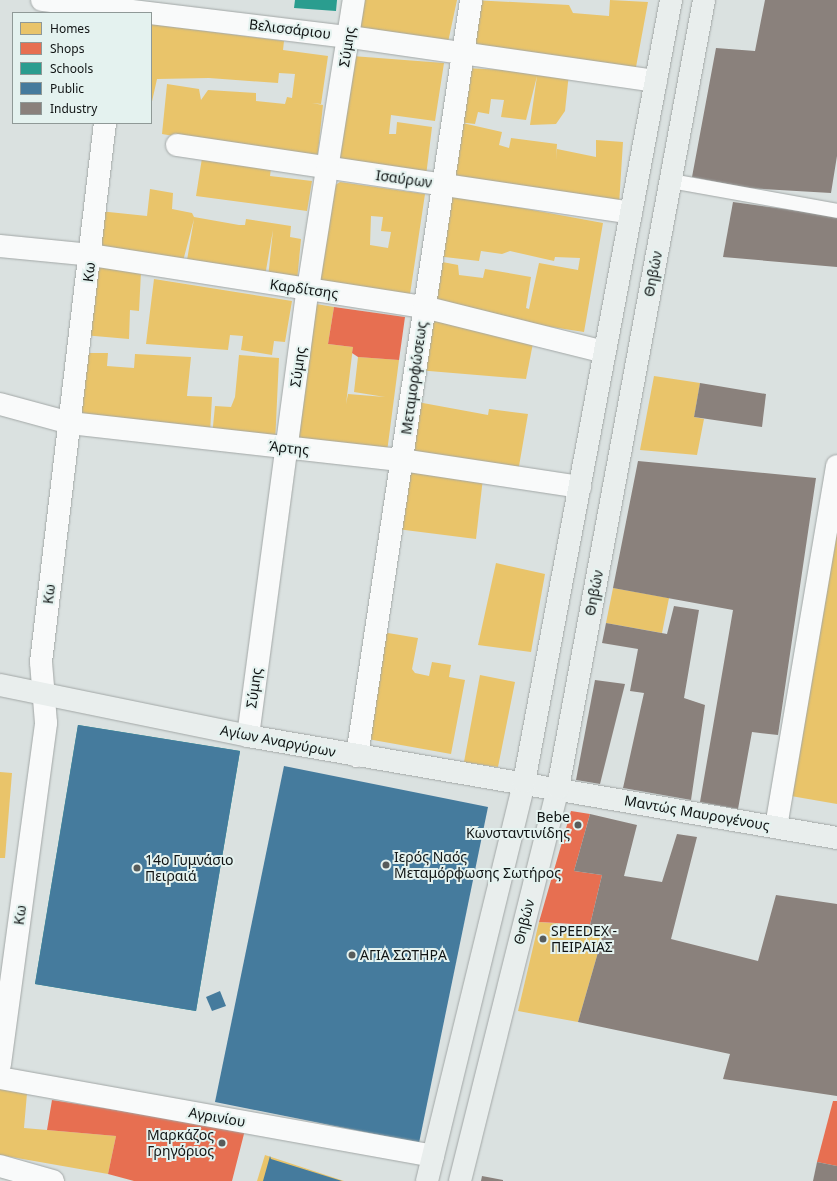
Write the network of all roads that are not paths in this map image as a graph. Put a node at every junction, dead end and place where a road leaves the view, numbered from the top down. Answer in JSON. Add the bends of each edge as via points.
{"nodes":[{"id":1,"x":42,"y":0,"type":"edge"},
{"id":2,"x":354,"y":0,"type":"edge"},
{"id":3,"x":471,"y":0,"type":"edge"},
{"id":4,"x":671,"y":0,"type":"edge"},
{"id":5,"x":704,"y":0,"type":"edge"},
{"id":6,"x":118,"y":7,"type":"edge"},
{"id":7,"x":350,"y":37,"type":"junction"},
{"id":8,"x":464,"y":53,"type":"junction"},
{"id":9,"x":656,"y":82,"type":"junction"},
{"id":10,"x":105,"y":124,"type":"edge"},
{"id":11,"x":177,"y":145,"type":"dead end"},
{"id":12,"x":326,"y":168,"type":"junction"},
{"id":13,"x":670,"y":181,"type":"junction"},
{"id":14,"x":441,"y":184,"type":"junction"},
{"id":15,"x":837,"y":211,"type":"edge"},
{"id":16,"x":631,"y":213,"type":"junction"},
{"id":17,"x":0,"y":246,"type":"edge"},
{"id":18,"x":91,"y":255,"type":"junction"},
{"id":19,"x":308,"y":289,"type":"junction"},
{"id":20,"x":424,"y":307,"type":"junction"},
{"id":21,"x":604,"y":352,"type":"junction"},
{"id":22,"x":0,"y":404,"type":"edge"},
{"id":23,"x":70,"y":423,"type":"junction"},
{"id":24,"x":287,"y":448,"type":"junction"},
{"id":25,"x":402,"y":460,"type":"junction"},
{"id":26,"x":837,"y":466,"type":"edge"},
{"id":27,"x":580,"y":487,"type":"junction"},
{"id":28,"x":0,"y":685,"type":"edge"},
{"id":29,"x":42,"y":693,"type":"junction"},
{"id":30,"x":248,"y":736,"type":"junction"},
{"id":31,"x":357,"y":756,"type":"junction"},
{"id":32,"x":524,"y":782,"type":"junction"},
{"id":33,"x":558,"y":788,"type":"junction"},
{"id":34,"x":776,"y":827,"type":"junction"},
{"id":35,"x":837,"y":838,"type":"edge"},
{"id":36,"x":0,"y":1064,"type":"edge"},
{"id":37,"x":0,"y":1078,"type":"edge"},
{"id":38,"x":433,"y":1156,"type":"junction"},
{"id":39,"x":0,"y":1166,"type":"edge"},
{"id":40,"x":53,"y":1181,"type":"edge"},
{"id":41,"x":427,"y":1181,"type":"edge"},
{"id":42,"x":460,"y":1181,"type":"edge"}],
"edges":[{"from":1,"to":6,"type":"street","name":"Βελισσάριου"},
{"from":2,"to":7,"type":"street","name":"Σύμης"},
{"from":3,"to":8,"type":"street","name":"Μεταμορφώσεως"},
{"from":4,"to":9,"type":"main road"},
{"from":5,"to":13,"type":"main road","name":"Θηβών"},
{"from":6,"to":7,"type":"street","name":"Βελισσάριου"},
{"from":7,"to":8,"type":"street","name":"Βελισσάριου"},
{"from":7,"to":12,"type":"street","name":"Σύμης"},
{"from":8,"to":9,"type":"street","name":"Βελισσάριου"},
{"from":8,"to":14,"type":"street","name":"Μεταμορφώσεως"},
{"from":9,"to":16,"type":"main road"},
{"from":10,"to":18,"type":"street","name":"Κω"},
{"from":11,"to":12,"type":"street","name":"Ισαύρων"},
{"from":12,"to":14,"type":"street","name":"Ισαύρων"},
{"from":12,"to":19,"type":"street","name":"Σύμης"},
{"from":13,"to":15,"type":"lane"},
{"from":13,"to":33,"type":"main road","name":"Θηβών"},
{"from":14,"to":16,"type":"street","name":"Ισαύρων"},
{"from":14,"to":20,"type":"street","name":"Μεταμορφώσεως"},
{"from":16,"to":21,"type":"main road"},
{"from":17,"to":18,"type":"street","name":"Καρδίτσης"},
{"from":18,"to":19,"type":"street","name":"Καρδίτσης"},
{"from":18,"to":23,"type":"street","name":"Κω"},
{"from":19,"to":20,"type":"street","name":"Καρδίτσης"},
{"from":19,"to":24,"type":"street","name":"Σύμης"},
{"from":20,"to":21,"type":"street","name":"Καρδίτσης"},
{"from":20,"to":25,"type":"street","name":"Μεταμορφώσεως"},
{"from":21,"to":27,"type":"main road"},
{"from":22,"to":23,"type":"street","name":"Άρτης"},
{"from":23,"to":24,"type":"street","name":"Άρτης"},
{"from":23,"to":29,"type":"street","name":"Κω","via":[[41,662]]},
{"from":24,"to":25,"type":"street","name":"Άρτης"},
{"from":24,"to":30,"type":"street","name":"Σύμης"},
{"from":25,"to":27,"type":"street","name":"Άρτης"},
{"from":25,"to":31,"type":"street","name":"Μεταμορφώσεως"},
{"from":26,"to":34,"type":"street"},
{"from":27,"to":32,"type":"main road"},
{"from":28,"to":29,"type":"main road","name":"Αγίων Αναργύρων"},
{"from":29,"to":30,"type":"main road","name":"Αγίων Αναργύρων"},
{"from":29,"to":36,"type":"street","name":"Κω","via":[[46,723]]},
{"from":30,"to":31,"type":"main road","name":"Αγίων Αναργύρων"},
{"from":31,"to":32,"type":"main road","name":"Αγίων Αναργύρων"},
{"from":32,"to":33,"type":"main road","name":"Αγίων Αναργύρων"},
{"from":32,"to":38,"type":"main road"},
{"from":33,"to":34,"type":"main road","name":"Μαντώς Μαυρογένους"},
{"from":33,"to":42,"type":"main road","name":"Θηβών"},
{"from":34,"to":35,"type":"main road","name":"Μαντώς Μαυρογένους"},
{"from":37,"to":38,"type":"street","name":"Αγρινίου"},
{"from":38,"to":41,"type":"main road"},
{"from":39,"to":40,"type":"street"}]}
